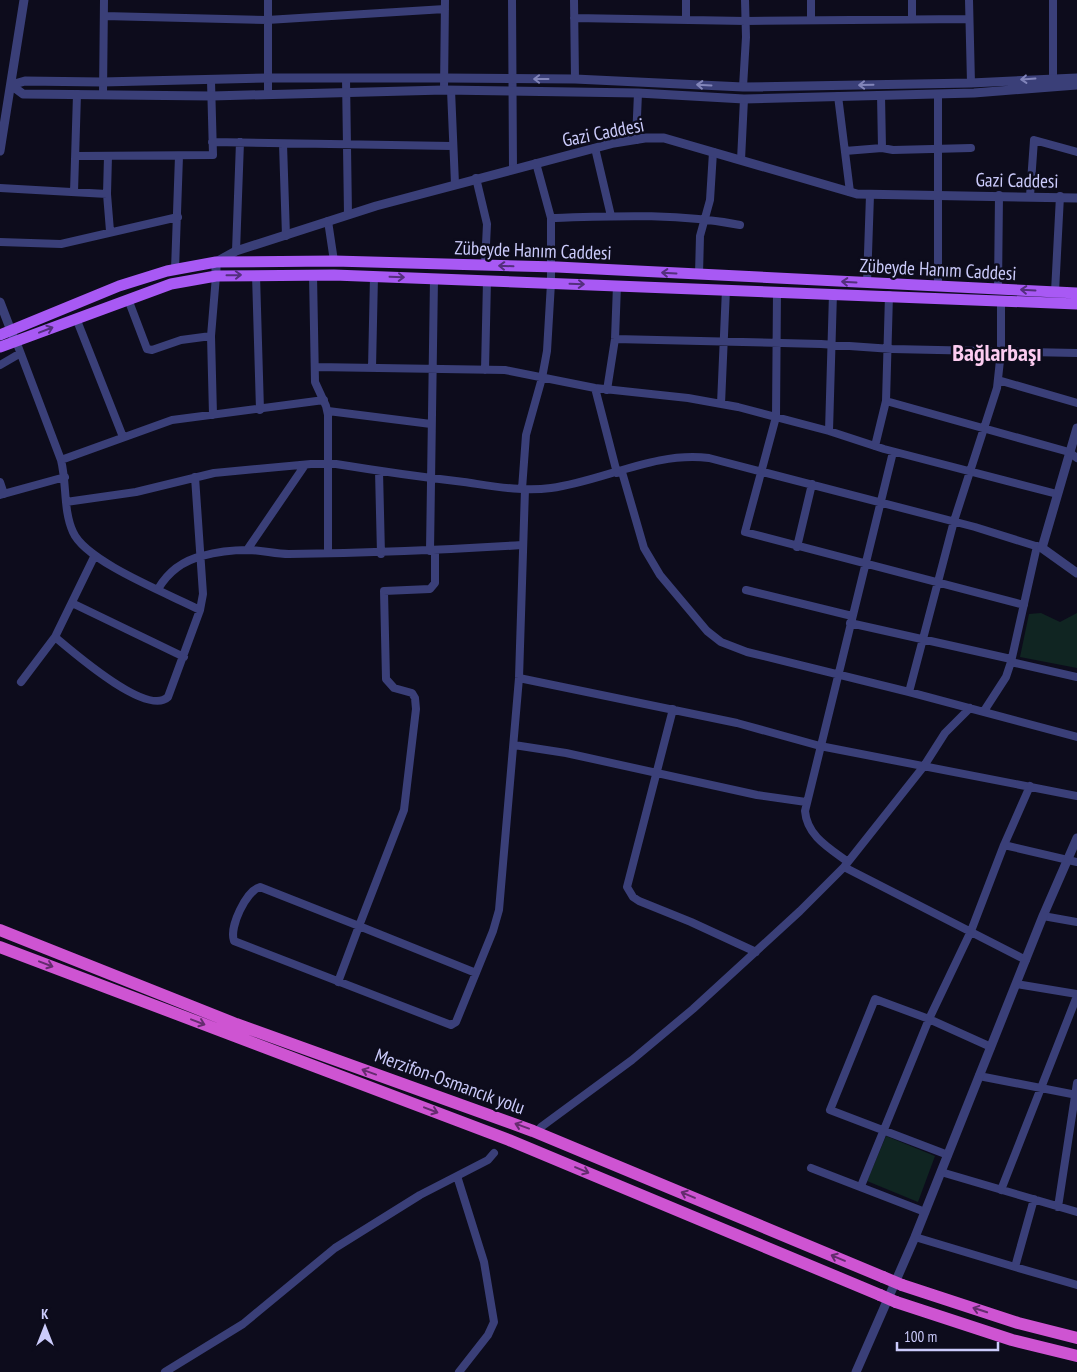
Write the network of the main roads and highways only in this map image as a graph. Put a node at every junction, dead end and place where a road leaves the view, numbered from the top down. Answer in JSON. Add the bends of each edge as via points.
{"nodes":[{"id":1,"x":1077,"y":293,"type":"edge"},
{"id":2,"x":999,"y":294,"type":"junction"},
{"id":3,"x":1077,"y":304,"type":"edge"},
{"id":4,"x":9,"y":336,"type":"edge"},
{"id":5,"x":0,"y":347,"type":"edge"},
{"id":6,"x":0,"y":930,"type":"edge"},
{"id":7,"x":0,"y":947,"type":"edge"},
{"id":8,"x":1077,"y":1338,"type":"edge"},
{"id":9,"x":1077,"y":1356,"type":"edge"}],
"edges":[{"from":1,"to":2,"type":"main road","name":"Zübeyde Hanım Caddesi","one_way":true},
{"from":2,"to":3,"type":"main road"},
{"from":4,"to":2,"type":"main road","one_way":true,"via":[[76,318],[171,284],[216,276],[374,276],[889,296]]},
{"from":2,"to":4,"type":"main road","name":"Zübeyde Hanım Caddesi","one_way":true,"via":[[938,286],[550,267],[334,261],[216,262],[119,286]]},
{"from":4,"to":5,"type":"main road"},
{"from":8,"to":6,"type":"highway","name":"Merzifon-Osmancık yolu","one_way":true,"bridge":true,"via":[[1018,1323],[902,1285],[533,1130],[236,1024]]},
{"from":7,"to":9,"type":"highway","name":"Merzifon-Osmancık yolu","one_way":true,"bridge":true,"via":[[510,1140],[896,1302],[1012,1340]]}]}
